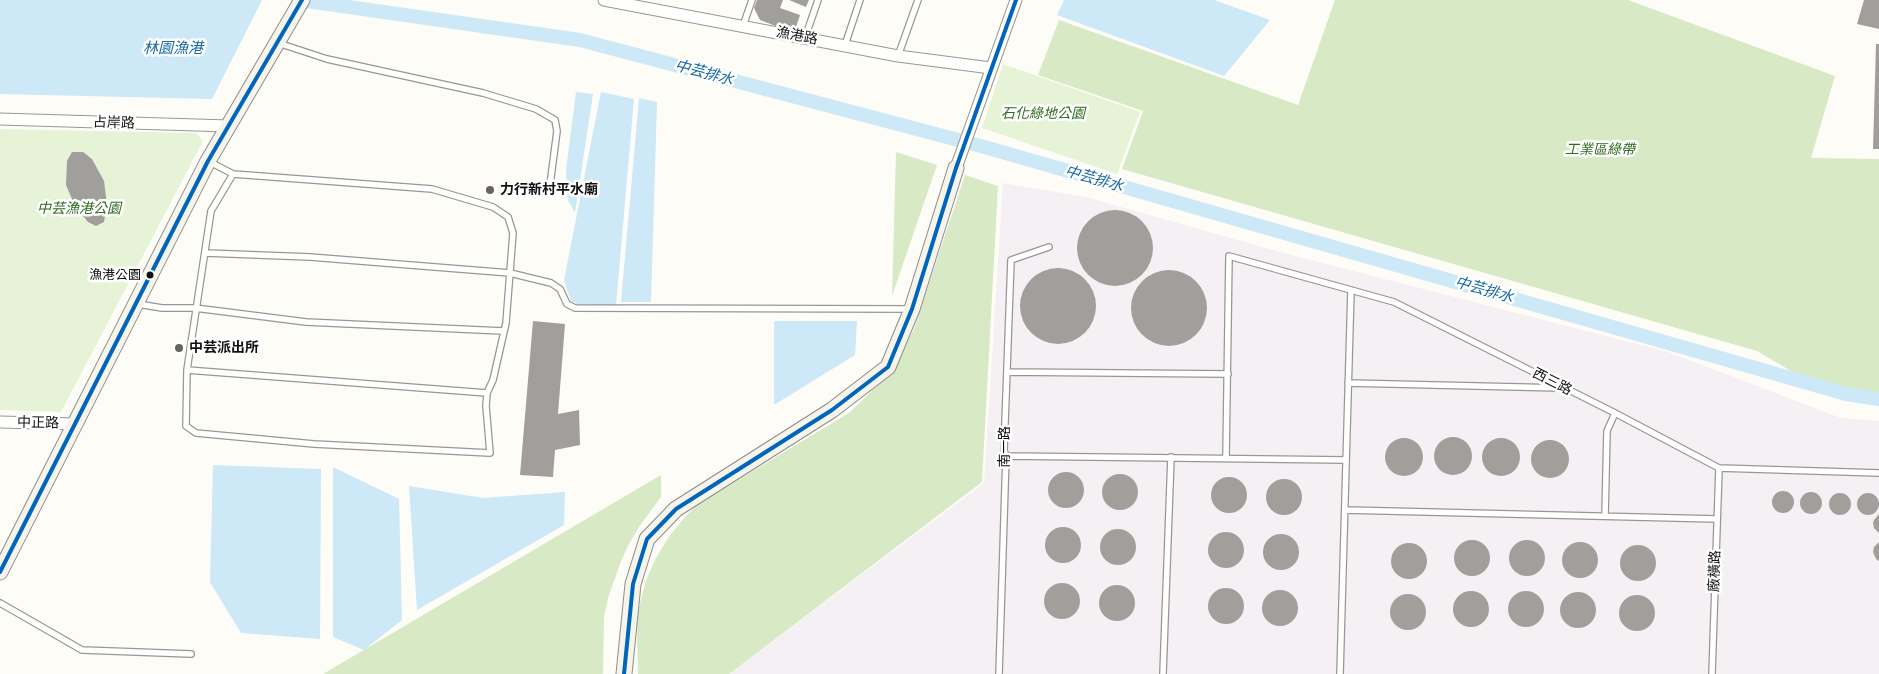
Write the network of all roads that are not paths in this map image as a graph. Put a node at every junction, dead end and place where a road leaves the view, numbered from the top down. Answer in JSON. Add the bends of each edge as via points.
{"nodes":[{"id":1,"x":302,"y":0,"type":"edge"},
{"id":2,"x":604,"y":0,"type":"edge"},
{"id":3,"x":752,"y":0,"type":"edge"},
{"id":4,"x":818,"y":0,"type":"edge"},
{"id":5,"x":860,"y":0,"type":"edge"},
{"id":6,"x":918,"y":0,"type":"edge"},
{"id":7,"x":1016,"y":0,"type":"edge"},
{"id":8,"x":743,"y":26,"type":"junction"},
{"id":9,"x":805,"y":38,"type":"junction"},
{"id":10,"x":276,"y":42,"type":"junction"},
{"id":11,"x":845,"y":45,"type":"junction"},
{"id":12,"x":898,"y":56,"type":"junction"},
{"id":13,"x":991,"y":68,"type":"junction"},
{"id":14,"x":0,"y":119,"type":"edge"},
{"id":15,"x":229,"y":126,"type":"junction"},
{"id":16,"x":208,"y":161,"type":"junction"},
{"id":17,"x":956,"y":168,"type":"joint"},
{"id":18,"x":233,"y":174,"type":"junction"},
{"id":19,"x":550,"y":186,"type":"dead end"},
{"id":20,"x":1049,"y":247,"type":"dead end"},
{"id":21,"x":205,"y":253,"type":"junction"},
{"id":22,"x":510,"y":273,"type":"junction"},
{"id":23,"x":1351,"y":290,"type":"junction"},
{"id":24,"x":136,"y":303,"type":"junction"},
{"id":25,"x":195,"y":308,"type":"junction"},
{"id":26,"x":912,"y":309,"type":"junction"},
{"id":27,"x":504,"y":331,"type":"junction"},
{"id":28,"x":187,"y":370,"type":"junction"},
{"id":29,"x":1006,"y":372,"type":"junction"},
{"id":30,"x":1228,"y":374,"type":"junction"},
{"id":31,"x":1348,"y":383,"type":"junction"},
{"id":32,"x":1564,"y":388,"type":"junction"},
{"id":33,"x":487,"y":393,"type":"junction"},
{"id":34,"x":1615,"y":413,"type":"junction"},
{"id":35,"x":0,"y":422,"type":"edge"},
{"id":36,"x":76,"y":424,"type":"junction"},
{"id":37,"x":1006,"y":456,"type":"junction"},
{"id":38,"x":1171,"y":457,"type":"junction"},
{"id":39,"x":1226,"y":458,"type":"junction"},
{"id":40,"x":1346,"y":460,"type":"junction"},
{"id":41,"x":1719,"y":468,"type":"junction"},
{"id":42,"x":1879,"y":473,"type":"edge"},
{"id":43,"x":1345,"y":510,"type":"junction"},
{"id":44,"x":1605,"y":516,"type":"junction"},
{"id":45,"x":1717,"y":520,"type":"junction"},
{"id":46,"x":0,"y":572,"type":"edge"},
{"id":47,"x":0,"y":604,"type":"edge"},
{"id":48,"x":191,"y":654,"type":"dead end"},
{"id":49,"x":624,"y":674,"type":"edge"},
{"id":50,"x":999,"y":674,"type":"edge"},
{"id":51,"x":1163,"y":674,"type":"edge"},
{"id":52,"x":1340,"y":674,"type":"edge"},
{"id":53,"x":1712,"y":674,"type":"edge"}],
"edges":[{"from":1,"to":10,"type":"street"},
{"from":2,"to":8,"type":"street","name":"漁港路"},
{"from":3,"to":8,"type":"lane"},
{"from":4,"to":9,"type":"lane"},
{"from":5,"to":11,"type":"lane"},
{"from":6,"to":12,"type":"lane"},
{"from":7,"to":13,"type":"street"},
{"from":8,"to":9,"type":"street","name":"漁港路"},
{"from":9,"to":11,"type":"street","name":"漁港路"},
{"from":10,"to":15,"type":"street"},
{"from":10,"to":19,"type":"lane","via":[[327,59],[483,93],[536,109],[555,120],[558,131]]},
{"from":11,"to":12,"type":"street","name":"漁港路"},
{"from":12,"to":13,"type":"street","name":"漁港路"},
{"from":13,"to":17,"type":"street"},
{"from":14,"to":15,"type":"street","name":"占岸路"},
{"from":15,"to":16,"type":"street"},
{"from":16,"to":18,"type":"lane"},
{"from":16,"to":24,"type":"street"},
{"from":17,"to":26,"type":"street"},
{"from":18,"to":21,"type":"lane","via":[[211,211]]},
{"from":18,"to":22,"type":"lane","via":[[432,189],[493,207],[508,217],[513,233]]},
{"from":20,"to":29,"type":"lane","name":"南一路","via":[[1011,260]]},
{"from":21,"to":22,"type":"lane","via":[[310,257]]},
{"from":21,"to":25,"type":"lane"},
{"from":22,"to":26,"type":"lane","via":[[552,283],[567,304],[575,308]]},
{"from":22,"to":27,"type":"lane"},
{"from":23,"to":30,"type":"lane","name":"西三路","via":[[1229,256]]},
{"from":23,"to":31,"type":"lane"},
{"from":23,"to":32,"type":"lane","name":"西三路","via":[[1394,302]]},
{"from":24,"to":25,"type":"lane","via":[[162,308]]},
{"from":24,"to":36,"type":"street"},
{"from":25,"to":27,"type":"lane","via":[[306,322]]},
{"from":25,"to":28,"type":"lane"},
{"from":26,"to":49,"type":"street","via":[[888,368],[832,410],[676,509],[647,539],[633,584]]},
{"from":27,"to":33,"type":"lane"},
{"from":28,"to":33,"type":"lane"},
{"from":28,"to":33,"type":"lane","via":[[186,426],[196,433],[314,444],[490,453]]},
{"from":29,"to":30,"type":"lane"},
{"from":29,"to":37,"type":"lane","name":"南一路"},
{"from":30,"to":39,"type":"lane"},
{"from":31,"to":32,"type":"lane"},
{"from":31,"to":40,"type":"lane"},
{"from":32,"to":34,"type":"lane","name":"西三路"},
{"from":34,"to":41,"type":"lane","name":"西三路"},
{"from":34,"to":44,"type":"lane","via":[[1607,431]]},
{"from":35,"to":36,"type":"street","name":"中正路"},
{"from":36,"to":46,"type":"street"},
{"from":37,"to":38,"type":"lane"},
{"from":37,"to":50,"type":"lane","name":"南一路"},
{"from":38,"to":39,"type":"lane"},
{"from":38,"to":51,"type":"lane"},
{"from":39,"to":40,"type":"lane"},
{"from":40,"to":43,"type":"lane"},
{"from":41,"to":42,"type":"lane","name":"西三路"},
{"from":41,"to":45,"type":"lane","name":"廠橫路"},
{"from":43,"to":44,"type":"lane"},
{"from":43,"to":52,"type":"lane"},
{"from":44,"to":45,"type":"lane"},
{"from":45,"to":53,"type":"lane","name":"廠橫路"},
{"from":47,"to":48,"type":"lane","via":[[82,650]]}]}
